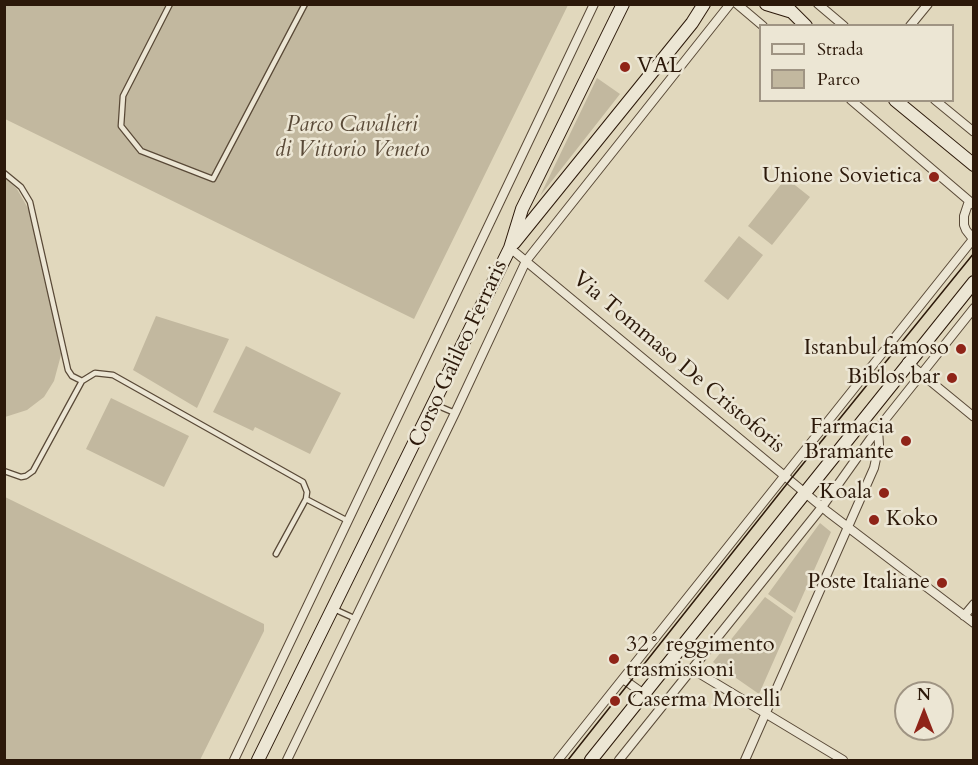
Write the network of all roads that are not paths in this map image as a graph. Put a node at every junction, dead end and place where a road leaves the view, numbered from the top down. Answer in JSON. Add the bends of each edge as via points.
{"nodes":[{"id":1,"x":170,"y":4,"type":"edge"},
{"id":2,"x":305,"y":4,"type":"edge"},
{"id":3,"x":594,"y":4,"type":"edge"},
{"id":4,"x":623,"y":4,"type":"edge"},
{"id":5,"x":704,"y":4,"type":"edge"},
{"id":6,"x":730,"y":4,"type":"edge"},
{"id":7,"x":736,"y":4,"type":"edge"},
{"id":8,"x":766,"y":4,"type":"edge"},
{"id":9,"x":818,"y":4,"type":"edge"},
{"id":10,"x":928,"y":4,"type":"edge"},
{"id":11,"x":787,"y":8,"type":"edge"},
{"id":12,"x":760,"y":24,"type":"edge"},
{"id":13,"x":804,"y":24,"type":"edge"},
{"id":14,"x":842,"y":24,"type":"edge"},
{"id":15,"x":912,"y":24,"type":"edge"},
{"id":16,"x":853,"y":102,"type":"edge"},
{"id":17,"x":897,"y":102,"type":"edge"},
{"id":18,"x":937,"y":102,"type":"edge"},
{"id":19,"x":974,"y":132,"type":"edge"},
{"id":20,"x":974,"y":165,"type":"edge"},
{"id":21,"x":4,"y":173,"type":"edge"},
{"id":22,"x":971,"y":203,"type":"edge"},
{"id":23,"x":973,"y":239,"type":"edge"},
{"id":24,"x":510,"y":248,"type":"junction"},
{"id":25,"x":526,"y":261,"type":"junction"},
{"id":26,"x":974,"y":282,"type":"edge"},
{"id":27,"x":974,"y":308,"type":"edge"},
{"id":28,"x":907,"y":362,"type":"junction"},
{"id":29,"x":922,"y":373,"type":"junction"},
{"id":30,"x":82,"y":381,"type":"junction"},
{"id":31,"x":433,"y":404,"type":"junction"},
{"id":32,"x":455,"y":413,"type":"junction"},
{"id":33,"x":974,"y":417,"type":"edge"},
{"id":34,"x":878,"y":429,"type":"junction"},
{"id":35,"x":4,"y":471,"type":"edge"},
{"id":36,"x":785,"y":475,"type":"junction"},
{"id":37,"x":805,"y":494,"type":"junction"},
{"id":38,"x":306,"y":499,"type":"junction"},
{"id":39,"x":822,"y":507,"type":"junction"},
{"id":40,"x":348,"y":521,"type":"junction"},
{"id":41,"x":848,"y":527,"type":"junction"},
{"id":42,"x":276,"y":554,"type":"dead end"},
{"id":43,"x":974,"y":604,"type":"edge"},
{"id":44,"x":333,"y":608,"type":"junction"},
{"id":45,"x":964,"y":616,"type":"junction"},
{"id":46,"x":356,"y":619,"type":"junction"},
{"id":47,"x":974,"y":623,"type":"edge"},
{"id":48,"x":692,"y":669,"type":"junction"},
{"id":49,"x":623,"y":679,"type":"junction"},
{"id":50,"x":645,"y":694,"type":"junction"},
{"id":51,"x":765,"y":713,"type":"junction"},
{"id":52,"x":234,"y":760,"type":"edge"},
{"id":53,"x":258,"y":760,"type":"edge"},
{"id":54,"x":287,"y":760,"type":"edge"},
{"id":55,"x":558,"y":760,"type":"edge"},
{"id":56,"x":591,"y":760,"type":"edge"},
{"id":57,"x":619,"y":760,"type":"edge"},
{"id":58,"x":745,"y":760,"type":"edge"},
{"id":59,"x":843,"y":760,"type":"edge"}],
"edges":[{"from":1,"to":2,"type":"lane","via":[[123,96],[121,126],[141,150],[213,179]]},
{"from":3,"to":40,"type":"street","name":"Corso Galileo Ferraris"},
{"from":4,"to":24,"type":"main road","name":"Corso Galileo Ferraris","via":[[522,209]]},
{"from":5,"to":24,"type":"main road","name":"Corso Galileo Ferraris"},
{"from":6,"to":25,"type":"street","name":"Corso Galileo Ferraris"},
{"from":7,"to":12,"type":"street"},
{"from":8,"to":11,"type":"main road"},
{"from":9,"to":14,"type":"street"},
{"from":10,"to":15,"type":"street"},
{"from":11,"to":13,"type":"main road"},
{"from":16,"to":22,"type":"street"},
{"from":17,"to":20,"type":"main road"},
{"from":18,"to":19,"type":"street"},
{"from":21,"to":30,"type":"lane","via":[[21,187],[30,202],[68,369]]},
{"from":22,"to":23,"type":"street","via":[[964,225]]},
{"from":23,"to":36,"type":"street"},
{"from":24,"to":25,"type":"street","name":"Via Tommaso De Cristoforis"},
{"from":24,"to":31,"type":"main road","name":"Corso Galileo Ferraris"},
{"from":25,"to":32,"type":"street","name":"Corso Galileo Ferraris"},
{"from":25,"to":36,"type":"street","name":"Via Tommaso De Cristoforis"},
{"from":26,"to":28,"type":"main road"},
{"from":27,"to":29,"type":"street"},
{"from":28,"to":29,"type":"street"},
{"from":28,"to":37,"type":"main road"},
{"from":29,"to":33,"type":"street"},
{"from":29,"to":34,"type":"street"},
{"from":30,"to":35,"type":"lane","via":[[33,471],[21,477]]},
{"from":30,"to":38,"type":"lane","via":[[95,373],[113,375],[303,482]]},
{"from":31,"to":32,"type":"lane"},
{"from":31,"to":44,"type":"main road","name":"Corso Galileo Ferraris"},
{"from":32,"to":46,"type":"street","name":"Corso Galileo Ferraris"},
{"from":34,"to":39,"type":"street"},
{"from":34,"to":41,"type":"street","via":[[874,468]]},
{"from":36,"to":37,"type":"street","name":"Via Tommaso De Cristoforis"},
{"from":36,"to":49,"type":"street"},
{"from":37,"to":39,"type":"street","name":"Via Tommaso De Cristoforis"},
{"from":37,"to":50,"type":"main road"},
{"from":38,"to":40,"type":"lane"},
{"from":38,"to":42,"type":"lane"},
{"from":39,"to":41,"type":"street","name":"Via Tommaso De Cristoforis"},
{"from":39,"to":48,"type":"street"},
{"from":40,"to":52,"type":"street","name":"Corso Galileo Ferraris"},
{"from":41,"to":45,"type":"street","name":"Via Tommaso De Cristoforis"},
{"from":41,"to":51,"type":"street"},
{"from":43,"to":45,"type":"street"},
{"from":44,"to":46,"type":"lane"},
{"from":44,"to":53,"type":"main road","name":"Corso Galileo Ferraris"},
{"from":45,"to":47,"type":"street","name":"Via Tommaso De Cristoforis"},
{"from":46,"to":54,"type":"street","name":"Corso Galileo Ferraris"},
{"from":48,"to":51,"type":"street"},
{"from":48,"to":57,"type":"street"},
{"from":49,"to":50,"type":"street"},
{"from":49,"to":55,"type":"street"},
{"from":50,"to":56,"type":"main road"},
{"from":51,"to":58,"type":"street"},
{"from":51,"to":59,"type":"street"}]}
